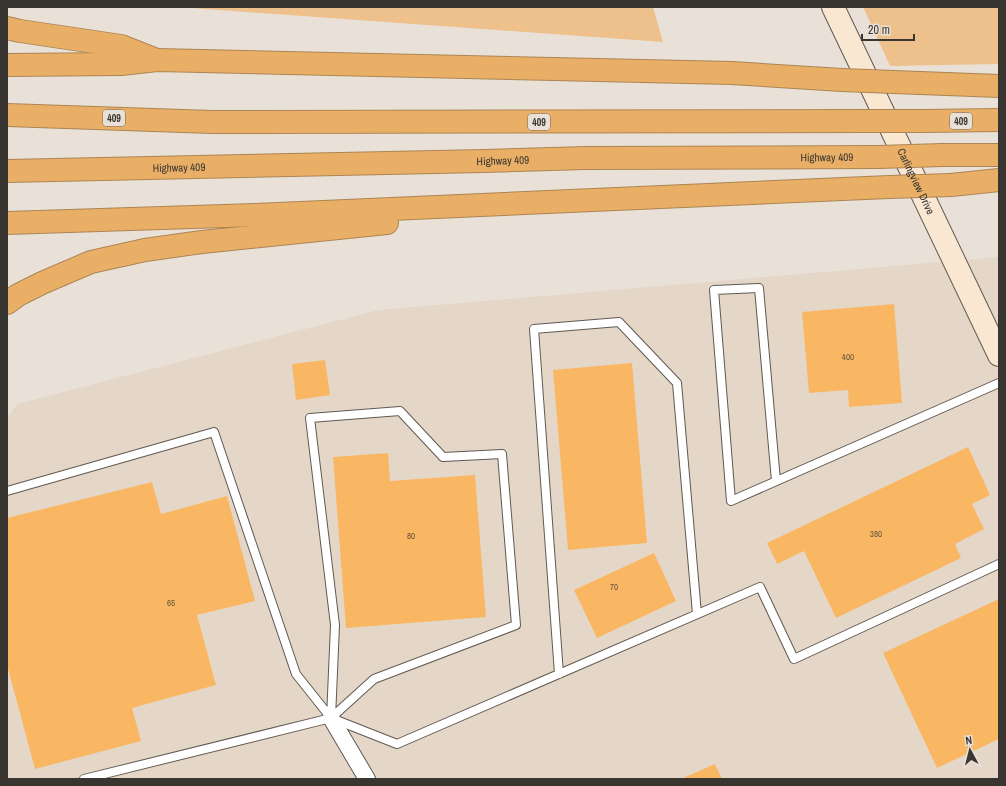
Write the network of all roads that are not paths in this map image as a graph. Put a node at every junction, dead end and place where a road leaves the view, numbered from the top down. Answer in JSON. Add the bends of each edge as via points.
{"nodes":[{"id":1,"x":833,"y":7,"type":"edge"},
{"id":2,"x":7,"y":28,"type":"edge"},
{"id":3,"x":157,"y":60,"type":"junction"},
{"id":4,"x":7,"y":65,"type":"edge"},
{"id":5,"x":999,"y":86,"type":"edge"},
{"id":6,"x":7,"y":115,"type":"edge"},
{"id":7,"x":999,"y":120,"type":"edge"},
{"id":8,"x":999,"y":155,"type":"edge"},
{"id":9,"x":7,"y":171,"type":"edge"},
{"id":10,"x":999,"y":180,"type":"edge"},
{"id":11,"x":609,"y":200,"type":"junction"},
{"id":12,"x":7,"y":223,"type":"edge"},
{"id":13,"x":7,"y":303,"type":"edge"},
{"id":14,"x":999,"y":355,"type":"edge"},
{"id":15,"x":999,"y":383,"type":"edge"},
{"id":16,"x":776,"y":481,"type":"junction"},
{"id":17,"x":7,"y":491,"type":"edge"},
{"id":18,"x":999,"y":564,"type":"edge"},
{"id":19,"x":697,"y":614,"type":"junction"},
{"id":20,"x":559,"y":674,"type":"junction"},
{"id":21,"x":332,"y":718,"type":"junction"},
{"id":22,"x":84,"y":779,"type":"edge"},
{"id":23,"x":366,"y":779,"type":"edge"}],
"edges":[{"from":1,"to":14,"type":"main road","name":"Carlingview Drive"},
{"from":2,"to":3,"type":"highway","via":[[121,46]]},
{"from":3,"to":4,"type":"highway","via":[[121,64]]},
{"from":3,"to":5,"type":"highway","bridge":true,"via":[[732,73]]},
{"from":6,"to":7,"type":"highway","number":"409","bridge":true,"via":[[212,122]]},
{"from":8,"to":9,"type":"highway","name":"Highway 409","bridge":true,"via":[[586,158]]},
{"from":10,"to":11,"type":"highway","bridge":true,"via":[[951,185]]},
{"from":11,"to":12,"type":"highway"},
{"from":11,"to":13,"type":"highway","via":[[218,240],[145,250],[91,262],[18,295]]},
{"from":15,"to":16,"type":"lane"},
{"from":16,"to":16,"type":"lane","via":[[731,501],[714,290],[759,288]]},
{"from":17,"to":21,"type":"lane","via":[[214,432],[296,674]]},
{"from":18,"to":19,"type":"lane","via":[[794,660],[760,587]]},
{"from":19,"to":20,"type":"lane"},
{"from":19,"to":20,"type":"lane","via":[[676,383],[619,322],[534,329]]},
{"from":20,"to":21,"type":"lane","via":[[397,744]]},
{"from":21,"to":21,"type":"lane","via":[[335,625],[310,418],[400,411],[442,457],[502,454],[516,625],[374,679]]},
{"from":21,"to":22,"type":"lane"},
{"from":21,"to":23,"type":"street"}]}
